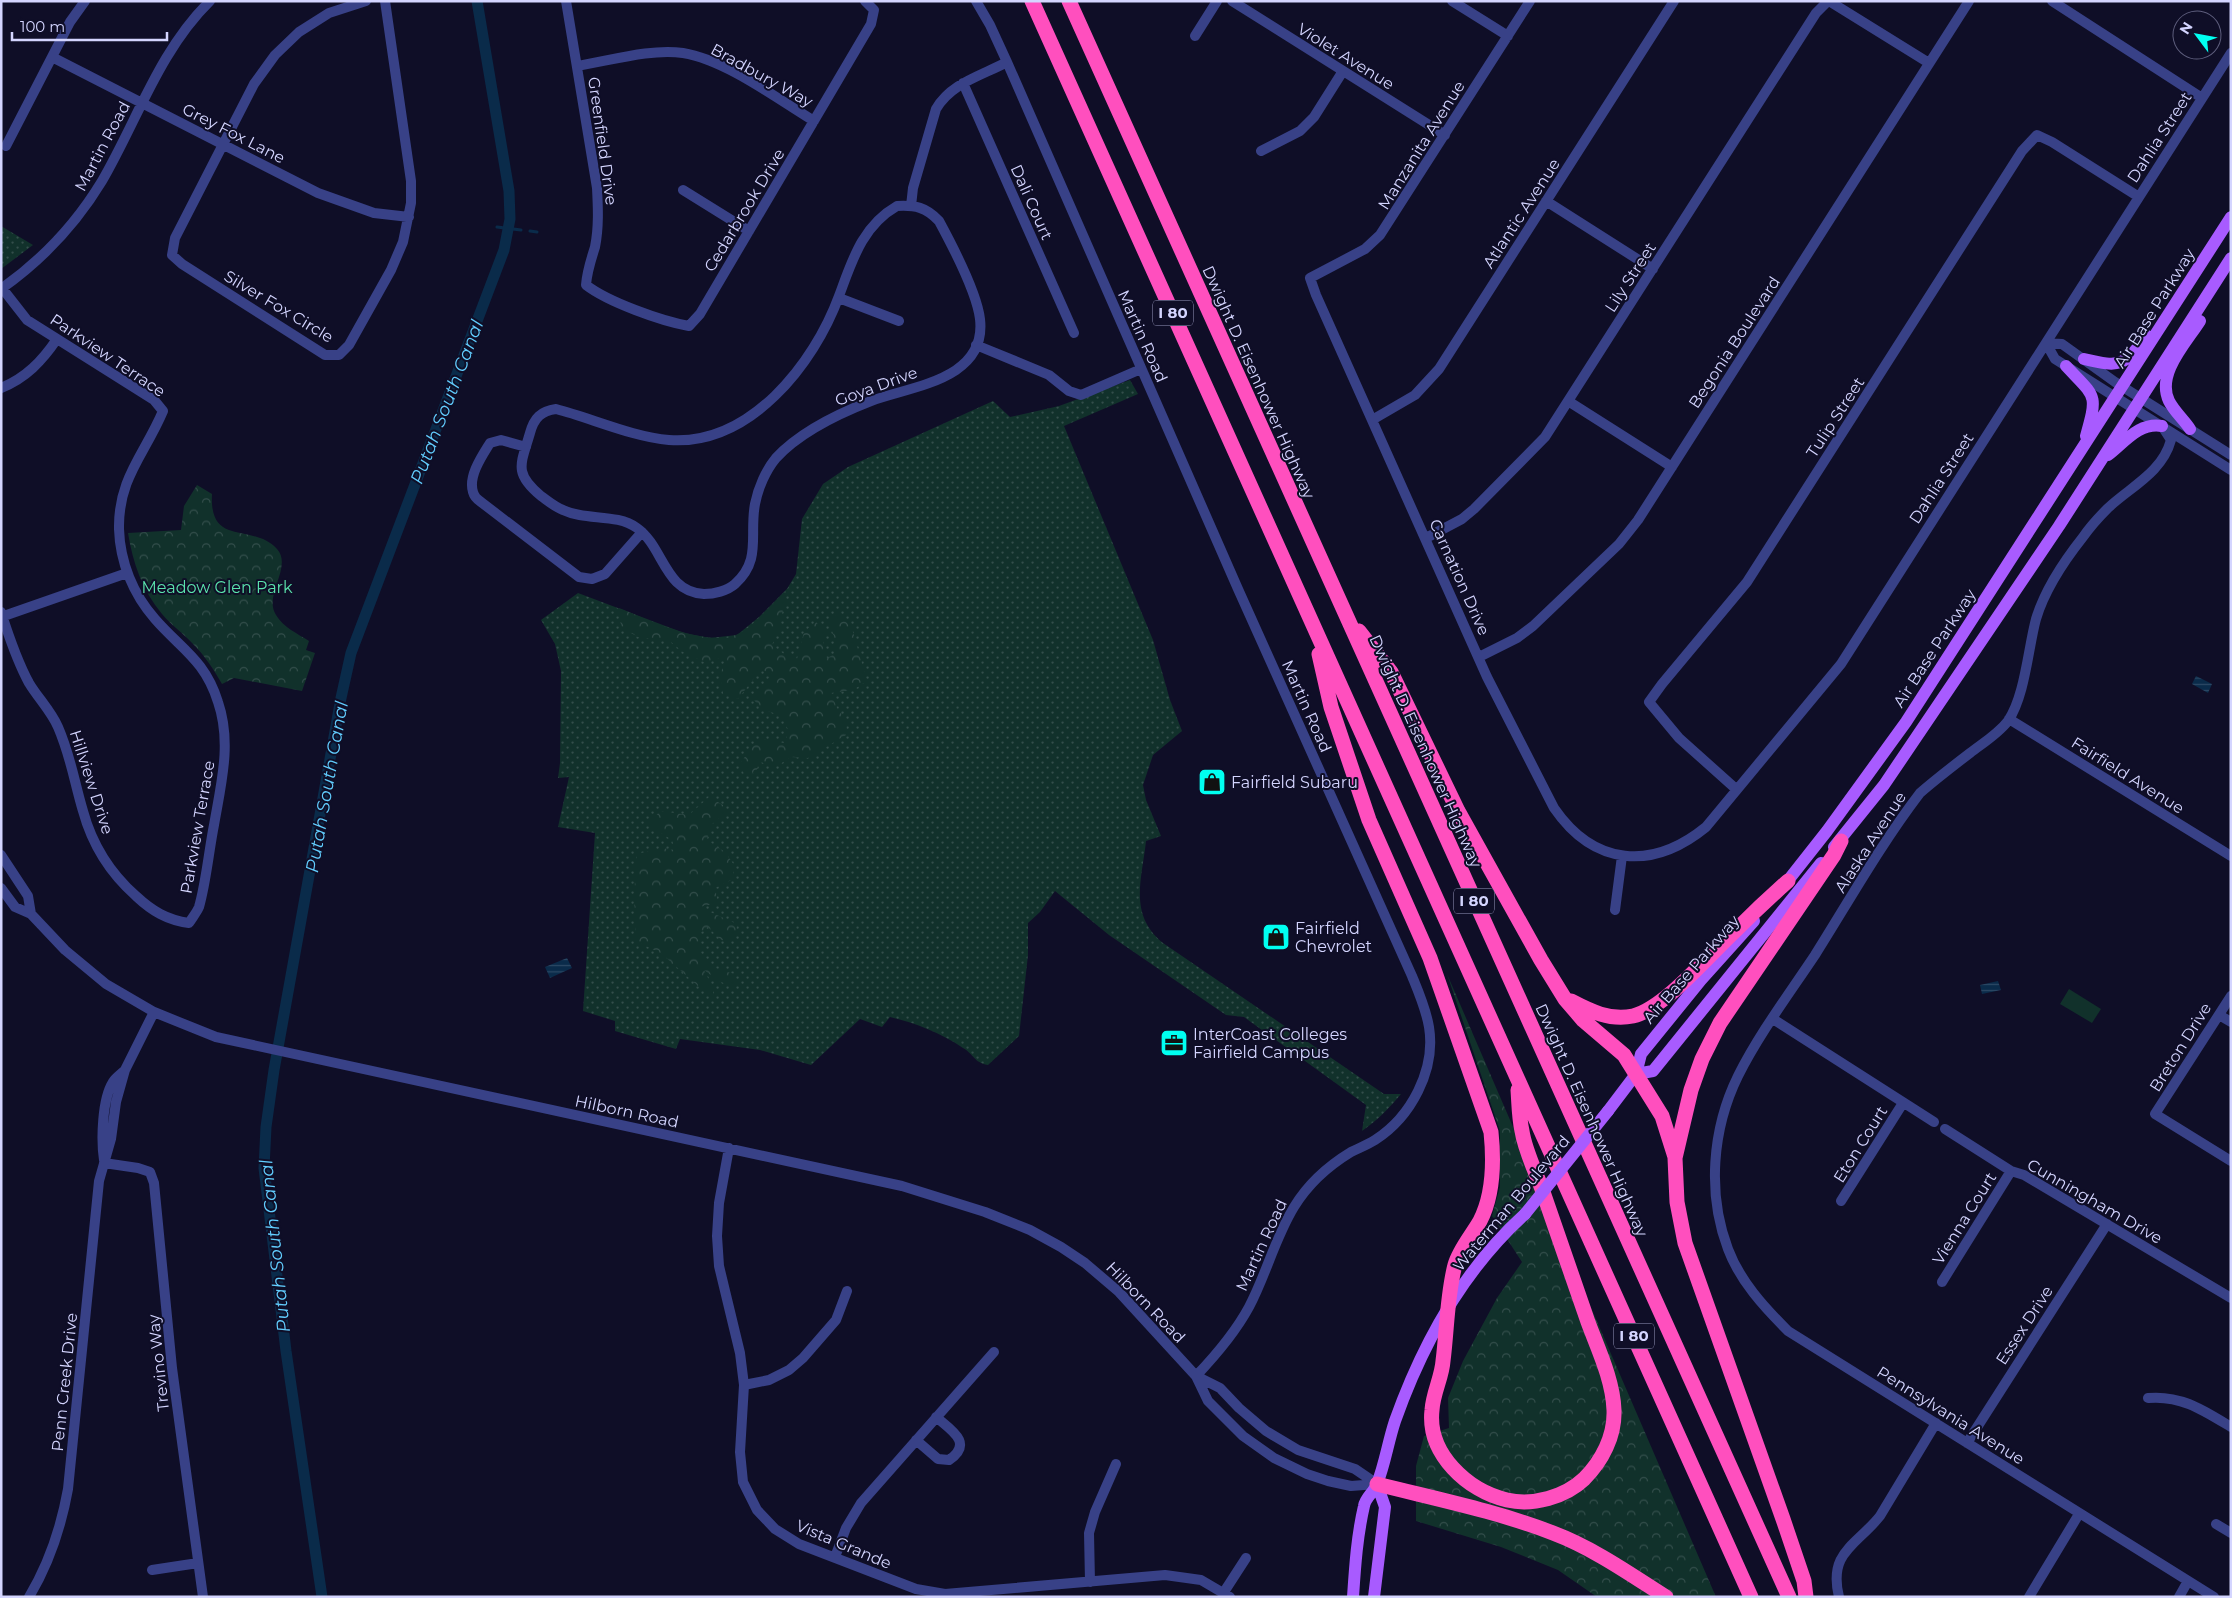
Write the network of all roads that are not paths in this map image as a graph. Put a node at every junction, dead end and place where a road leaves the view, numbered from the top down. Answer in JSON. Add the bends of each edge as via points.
{"nodes":[{"id":1,"x":85,"y":1,"type":"edge"},
{"id":2,"x":210,"y":1,"type":"edge"},
{"id":3,"x":366,"y":1,"type":"edge"},
{"id":4,"x":384,"y":1,"type":"edge"},
{"id":5,"x":566,"y":1,"type":"edge"},
{"id":6,"x":865,"y":1,"type":"edge"},
{"id":7,"x":976,"y":1,"type":"edge"},
{"id":8,"x":1032,"y":1,"type":"edge"},
{"id":9,"x":1069,"y":1,"type":"edge"},
{"id":10,"x":1217,"y":1,"type":"edge"},
{"id":11,"x":1232,"y":1,"type":"edge"},
{"id":12,"x":1452,"y":1,"type":"edge"},
{"id":13,"x":1530,"y":1,"type":"edge"},
{"id":14,"x":1674,"y":1,"type":"edge"},
{"id":15,"x":1828,"y":1,"type":"edge"},
{"id":16,"x":1969,"y":1,"type":"edge"},
{"id":17,"x":2052,"y":1,"type":"edge"},
{"id":18,"x":1195,"y":36,"type":"dead end"},
{"id":19,"x":1508,"y":36,"type":"junction"},
{"id":20,"x":2231,"y":53,"type":"edge"},
{"id":21,"x":52,"y":56,"type":"junction"},
{"id":22,"x":1007,"y":62,"type":"junction"},
{"id":23,"x":1930,"y":63,"type":"junction"},
{"id":24,"x":576,"y":66,"type":"junction"},
{"id":25,"x":1343,"y":71,"type":"junction"},
{"id":26,"x":963,"y":83,"type":"junction"},
{"id":27,"x":2202,"y":98,"type":"junction"},
{"id":28,"x":142,"y":102,"type":"junction"},
{"id":29,"x":814,"y":121,"type":"junction"},
{"id":30,"x":1445,"y":135,"type":"junction"},
{"id":31,"x":224,"y":145,"type":"junction"},
{"id":32,"x":6,"y":146,"type":"dead end"},
{"id":33,"x":1261,"y":151,"type":"dead end"},
{"id":34,"x":683,"y":190,"type":"dead end"},
{"id":35,"x":2139,"y":197,"type":"junction"},
{"id":36,"x":1546,"y":201,"type":"junction"},
{"id":37,"x":911,"y":206,"type":"junction"},
{"id":38,"x":2231,"y":217,"type":"edge"},
{"id":39,"x":409,"y":218,"type":"junction"},
{"id":40,"x":749,"y":231,"type":"junction"},
{"id":41,"x":2229,"y":260,"type":"edge"},
{"id":42,"x":1653,"y":269,"type":"junction"},
{"id":43,"x":1310,"y":278,"type":"joint"},
{"id":44,"x":586,"y":285,"type":"joint"},
{"id":45,"x":2,"y":289,"type":"edge"},
{"id":46,"x":839,"y":298,"type":"junction"},
{"id":47,"x":2171,"y":311,"type":"junction"},
{"id":48,"x":899,"y":321,"type":"dead end"},
{"id":49,"x":1074,"y":333,"type":"dead end"},
{"id":50,"x":57,"y":339,"type":"junction"},
{"id":51,"x":2046,"y":342,"type":"junction"},
{"id":52,"x":976,"y":345,"type":"junction"},
{"id":53,"x":2084,"y":359,"type":"junction"},
{"id":54,"x":2066,"y":366,"type":"junction"},
{"id":55,"x":1141,"y":369,"type":"junction"},
{"id":56,"x":2123,"y":387,"type":"junction"},
{"id":57,"x":1,"y":388,"type":"edge"},
{"id":58,"x":2116,"y":398,"type":"junction"},
{"id":59,"x":1568,"y":401,"type":"junction"},
{"id":60,"x":2137,"y":403,"type":"junction"},
{"id":61,"x":1372,"y":420,"type":"junction"},
{"id":62,"x":2162,"y":426,"type":"junction"},
{"id":63,"x":2190,"y":429,"type":"junction"},
{"id":64,"x":526,"y":447,"type":"junction"},
{"id":65,"x":2082,"y":448,"type":"junction"},
{"id":66,"x":2231,"y":455,"type":"edge"},
{"id":67,"x":2100,"y":461,"type":"junction"},
{"id":68,"x":1672,"y":467,"type":"junction"},
{"id":69,"x":2231,"y":470,"type":"edge"},
{"id":70,"x":642,"y":532,"type":"junction"},
{"id":71,"x":1426,"y":538,"type":"junction"},
{"id":72,"x":128,"y":572,"type":"junction"},
{"id":73,"x":1342,"y":608,"type":"junction"},
{"id":74,"x":2,"y":615,"type":"edge"},
{"id":75,"x":1313,"y":626,"type":"junction"},
{"id":76,"x":1479,"y":657,"type":"junction"},
{"id":77,"x":2009,"y":719,"type":"junction"},
{"id":78,"x":1736,"y":789,"type":"junction"},
{"id":79,"x":1842,"y":841,"type":"junction"},
{"id":80,"x":1,"y":856,"type":"edge"},
{"id":81,"x":1622,"y":856,"type":"junction"},
{"id":82,"x":2231,"y":856,"type":"edge"},
{"id":83,"x":1788,"y":881,"type":"junction"},
{"id":84,"x":1,"y":888,"type":"edge"},
{"id":85,"x":1614,"y":910,"type":"dead end"},
{"id":86,"x":31,"y":914,"type":"junction"},
{"id":87,"x":189,"y":923,"type":"joint"},
{"id":88,"x":2231,"y":996,"type":"edge"},
{"id":89,"x":1565,"y":999,"type":"junction"},
{"id":90,"x":154,"y":1012,"type":"junction"},
{"id":91,"x":2219,"y":1015,"type":"junction"},
{"id":92,"x":1773,"y":1019,"type":"junction"},
{"id":93,"x":2231,"y":1022,"type":"edge"},
{"id":94,"x":125,"y":1070,"type":"junction"},
{"id":95,"x":1636,"y":1074,"type":"junction"},
{"id":96,"x":1516,"y":1076,"type":"junction"},
{"id":97,"x":116,"y":1102,"type":"junction"},
{"id":98,"x":1903,"y":1103,"type":"junction"},
{"id":99,"x":1608,"y":1112,"type":"joint"},
{"id":100,"x":103,"y":1122,"type":"junction"},
{"id":101,"x":1934,"y":1122,"type":"dead end"},
{"id":102,"x":1945,"y":1129,"type":"dead end"},
{"id":103,"x":729,"y":1148,"type":"junction"},
{"id":104,"x":1675,"y":1158,"type":"junction"},
{"id":105,"x":2231,"y":1161,"type":"edge"},
{"id":106,"x":104,"y":1163,"type":"junction"},
{"id":107,"x":2012,"y":1171,"type":"junction"},
{"id":108,"x":1841,"y":1201,"type":"dead end"},
{"id":109,"x":1720,"y":1216,"type":"joint"},
{"id":110,"x":2107,"y":1224,"type":"junction"},
{"id":111,"x":1942,"y":1282,"type":"dead end"},
{"id":112,"x":847,"y":1291,"type":"dead end"},
{"id":113,"x":2231,"y":1298,"type":"edge"},
{"id":114,"x":1449,"y":1307,"type":"junction"},
{"id":115,"x":994,"y":1352,"type":"dead end"},
{"id":116,"x":1196,"y":1376,"type":"junction"},
{"id":117,"x":744,"y":1385,"type":"junction"},
{"id":118,"x":2148,"y":1398,"type":"dead end"},
{"id":119,"x":936,"y":1417,"type":"junction"},
{"id":120,"x":1936,"y":1423,"type":"junction"},
{"id":121,"x":2231,"y":1427,"type":"edge"},
{"id":122,"x":916,"y":1440,"type":"junction"},
{"id":123,"x":1967,"y":1443,"type":"junction"},
{"id":124,"x":1116,"y":1464,"type":"dead end"},
{"id":125,"x":1377,"y":1484,"type":"junction"},
{"id":126,"x":2079,"y":1514,"type":"junction"},
{"id":127,"x":2216,"y":1524,"type":"dead end"},
{"id":128,"x":2231,"y":1533,"type":"edge"},
{"id":129,"x":834,"y":1558,"type":"junction"},
{"id":130,"x":1246,"y":1558,"type":"dead end"},
{"id":131,"x":198,"y":1563,"type":"junction"},
{"id":132,"x":152,"y":1570,"type":"dead end"},
{"id":133,"x":2188,"y":1581,"type":"junction"},
{"id":134,"x":1090,"y":1582,"type":"junction"},
{"id":135,"x":1227,"y":1594,"type":"edge"},
{"id":136,"x":29,"y":1597,"type":"edge"},
{"id":137,"x":203,"y":1597,"type":"edge"},
{"id":138,"x":1353,"y":1597,"type":"edge"},
{"id":139,"x":1374,"y":1597,"type":"edge"},
{"id":140,"x":1666,"y":1597,"type":"edge"},
{"id":141,"x":1752,"y":1597,"type":"edge"},
{"id":142,"x":1789,"y":1597,"type":"edge"},
{"id":143,"x":1806,"y":1597,"type":"edge"},
{"id":144,"x":1839,"y":1597,"type":"edge"},
{"id":145,"x":2029,"y":1597,"type":"edge"},
{"id":146,"x":2179,"y":1597,"type":"edge"},
{"id":147,"x":2214,"y":1597,"type":"edge"}],
"edges":[{"from":1,"to":21,"type":"street"},
{"from":2,"to":28,"type":"street","name":"Martin Road","via":[[179,39]]},
{"from":3,"to":31,"type":"street","name":"Silver Fox Circle","via":[[329,13],[299,32],[275,55],[254,84]]},
{"from":4,"to":39,"type":"street","name":"Silver Fox Circle","via":[[412,181]]},
{"from":5,"to":24,"type":"street","name":"Greenfield Drive"},
{"from":6,"to":29,"type":"street","name":"Cedarbrook Drive","via":[[874,10],[871,24]]},
{"from":7,"to":22,"type":"street","name":"Martin Road"},
{"from":8,"to":75,"type":"highway","number":"I 80"},
{"from":9,"to":73,"type":"highway","name":"Dwight D. Eisenhower Highway","number":"I 80"},
{"from":10,"to":18,"type":"street"},
{"from":11,"to":25,"type":"street","name":"Violet Avenue"},
{"from":12,"to":19,"type":"street"},
{"from":13,"to":19,"type":"street","name":"Manzanita Avenue"},
{"from":14,"to":36,"type":"street","name":"Atlantic Avenue"},
{"from":15,"to":23,"type":"street","name":"Lily Street"},
{"from":15,"to":42,"type":"street","name":"Lily Street","via":[[1807,27]]},
{"from":16,"to":23,"type":"street","name":"Begonia Boulevard"},
{"from":17,"to":27,"type":"street"},
{"from":19,"to":30,"type":"street","name":"Manzanita Avenue"},
{"from":20,"to":27,"type":"street","name":"Dahlia Street"},
{"from":21,"to":28,"type":"street","name":"Grey Fox Lane"},
{"from":21,"to":32,"type":"street"},
{"from":22,"to":26,"type":"street"},
{"from":22,"to":55,"type":"street","name":"Martin Road"},
{"from":23,"to":68,"type":"street","name":"Begonia Boulevard"},
{"from":24,"to":29,"type":"street","name":"Bradbury Way","via":[[654,53],[681,53],[707,59]]},
{"from":24,"to":44,"type":"street","name":"Greenfield Drive","via":[[597,188],[595,246],[586,272]]},
{"from":25,"to":30,"type":"street","name":"Violet Avenue"},
{"from":25,"to":33,"type":"street","via":[[1314,117],[1300,131]]},
{"from":26,"to":37,"type":"street","via":[[942,99],[936,109],[913,188]]},
{"from":26,"to":49,"type":"street","name":"Dali Court"},
{"from":27,"to":35,"type":"street","name":"Dahlia Street"},
{"from":28,"to":31,"type":"street","name":"Grey Fox Lane"},
{"from":28,"to":45,"type":"street","name":"Martin Road","via":[[88,204],[48,251]]},
{"from":29,"to":40,"type":"street","name":"Cedarbrook Drive"},
{"from":30,"to":43,"type":"street","name":"Manzanita Avenue","via":[[1380,235],[1365,249]]},
{"from":31,"to":39,"type":"street","name":"Grey Fox Lane","via":[[318,193],[374,213]]},
{"from":31,"to":39,"type":"street","name":"Silver Fox Circle","via":[[175,238],[172,255],[325,355],[339,355],[349,345],[391,270]]},
{"from":34,"to":40,"type":"street"},
{"from":35,"to":51,"type":"street","name":"Dahlia Street"},
{"from":35,"to":78,"type":"street","name":"Tulip Street","via":[[2052,142],[2037,136],[2022,150],[1747,582],[1649,702],[1678,738]]},
{"from":36,"to":42,"type":"street"},
{"from":36,"to":61,"type":"street","name":"Atlantic Avenue","via":[[1433,376],[1415,395]]},
{"from":37,"to":46,"type":"street","name":"Goya Drive","via":[[897,206],[872,226],[857,248]]},
{"from":37,"to":52,"type":"street","name":"Goya Drive","via":[[932,213],[940,221],[976,304],[980,321]]},
{"from":38,"to":47,"type":"main road","name":"Air Base Parkway"},
{"from":40,"to":44,"type":"street","name":"Cedarbrook Drive","via":[[700,314],[688,326],[597,294]]},
{"from":41,"to":60,"type":"main road","name":"Air Base Parkway"},
{"from":41,"to":63,"type":"main road","via":[[2204,314],[2168,376],[2169,401]]},
{"from":42,"to":59,"type":"street","name":"Lily Street"},
{"from":43,"to":61,"type":"street","name":"Carnation Drive"},
{"from":45,"to":50,"type":"street","name":"Parkview Terrace","via":[[27,320]]},
{"from":46,"to":48,"type":"street"},
{"from":46,"to":64,"type":"street","name":"Goya Drive","via":[[813,349],[798,370],[760,408],[736,426],[701,438],[668,440],[556,409],[546,410],[532,425]]},
{"from":47,"to":53,"type":"main road","via":[[2121,364],[2104,365]]},
{"from":47,"to":56,"type":"main road","name":"Air Base Parkway"},
{"from":50,"to":57,"type":"street","via":[[34,368]]},
{"from":50,"to":72,"type":"street","name":"Parkview Terrace","via":[[154,400],[163,411],[132,468],[121,502],[119,530]]},
{"from":51,"to":53,"type":"street","via":[[2062,344]]},
{"from":51,"to":54,"type":"street","via":[[2055,359]]},
{"from":51,"to":78,"type":"street","name":"Dahlia Street","via":[[1840,664]]},
{"from":52,"to":55,"type":"street","via":[[1049,375],[1069,391],[1081,395]]},
{"from":52,"to":70,"type":"street","name":"Goya Drive","via":[[970,358],[947,377],[848,411],[793,443],[776,458],[759,489],[755,505],[751,564],[731,587],[714,594],[702,594],[677,584]]},
{"from":53,"to":56,"type":"street"},
{"from":54,"to":58,"type":"street"},
{"from":54,"to":65,"type":"main road","via":[[2087,389],[2094,406]]},
{"from":55,"to":116,"type":"street","name":"Martin Road","via":[[1412,976],[1429,1028],[1428,1060],[1423,1080],[1403,1115],[1388,1131],[1337,1162],[1304,1192],[1288,1218],[1239,1324]]},
{"from":56,"to":58,"type":"main road","name":"Air Base Parkway"},
{"from":56,"to":60,"type":"street"},
{"from":58,"to":60,"type":"street"},
{"from":58,"to":65,"type":"main road","name":"Air Base Parkway"},
{"from":59,"to":68,"type":"street"},
{"from":59,"to":71,"type":"street","name":"Lily Street","via":[[1535,450],[1474,509]]},
{"from":60,"to":62,"type":"street"},
{"from":60,"to":63,"type":"street"},
{"from":60,"to":67,"type":"main road","name":"Air Base Parkway"},
{"from":61,"to":71,"type":"street","name":"Carnation Drive"},
{"from":62,"to":67,"type":"main road","via":[[2151,424],[2142,428]]},
{"from":62,"to":69,"type":"street"},
{"from":62,"to":77,"type":"street","name":"Alaska Avenue","via":[[2171,440],[2161,462],[2149,476],[2107,509],[2083,536],[2041,604],[2016,705]]},
{"from":63,"to":66,"type":"street"},
{"from":64,"to":70,"type":"street","name":"Goya Drive","via":[[521,468],[523,478],[554,506],[573,514],[624,522]]},
{"from":64,"to":70,"type":"street","via":[[501,440],[490,443],[473,478],[473,493],[480,502],[579,577],[592,580],[604,574]]},
{"from":65,"to":83,"type":"main road","name":"Air Base Parkway","via":[[1906,722]]},
{"from":67,"to":79,"type":"main road","name":"Air Base Parkway","via":[[1921,731]]},
{"from":68,"to":76,"type":"street","name":"Begonia Boulevard","via":[[1619,544],[1533,626]]},
{"from":71,"to":76,"type":"street","name":"Carnation Drive"},
{"from":72,"to":74,"type":"street"},
{"from":72,"to":87,"type":"street","name":"Parkview Terrace","via":[[142,602],[194,657],[209,680],[219,702],[224,729],[225,761],[213,829],[198,908]]},
{"from":73,"to":89,"type":"highway","via":[[1391,672],[1458,811]]},
{"from":73,"to":142,"type":"highway","name":"Dwight D. Eisenhower Highway","number":"I 80"},
{"from":74,"to":87,"type":"street","name":"Hillview Drive","via":[[28,681],[57,725],[72,762],[92,839],[104,861],[144,904],[172,921]]},
{"from":75,"to":96,"type":"highway","number":"I 80"},
{"from":75,"to":114,"type":"highway","via":[[1330,708],[1369,820],[1430,958],[1491,1132],[1494,1157],[1491,1188],[1481,1218],[1455,1263]]},
{"from":76,"to":81,"type":"street","name":"Carnation Drive","via":[[1564,822],[1591,844]]},
{"from":77,"to":82,"type":"street","name":"Fairfield Avenue"},
{"from":77,"to":92,"type":"street","name":"Alaska Avenue","via":[[1920,793]]},
{"from":78,"to":81,"type":"street","name":"Dahlia Street","via":[[1706,826],[1689,840],[1654,854]]},
{"from":79,"to":95,"type":"main road","name":"Air Base Parkway","via":[[1653,1071]]},
{"from":79,"to":104,"type":"highway","via":[[1720,1023],[1691,1090]]},
{"from":80,"to":86,"type":"street","name":"Hilborn Road","via":[[28,896]]},
{"from":81,"to":85,"type":"street"},
{"from":83,"to":89,"type":"highway","via":[[1671,992],[1645,1012],[1628,1017],[1608,1017]]},
{"from":83,"to":95,"type":"main road","name":"Air Base Parkway","via":[[1640,1054]]},
{"from":84,"to":86,"type":"street","name":"Hilborn Road","via":[[15,907]]},
{"from":86,"to":90,"type":"street","name":"Hilborn Road","via":[[82,965],[114,989]]},
{"from":88,"to":91,"type":"street","name":"Breton Drive"},
{"from":89,"to":95,"type":"highway","via":[[1583,1020],[1624,1055]]},
{"from":90,"to":94,"type":"street","name":"Penn Creek Drive"},
{"from":90,"to":103,"type":"street","name":"Hilborn Road","via":[[216,1037],[254,1046]]},
{"from":91,"to":93,"type":"street"},
{"from":91,"to":105,"type":"street","name":"Breton Drive","via":[[2155,1114]]},
{"from":92,"to":98,"type":"street"},
{"from":92,"to":109,"type":"street","name":"Alaska Avenue","via":[[1742,1069],[1726,1105],[1716,1156],[1715,1190]]},
{"from":94,"to":97,"type":"street","name":"Penn Creek Drive"},
{"from":94,"to":100,"type":"street","name":"Penn Creek Drive","via":[[112,1082]]},
{"from":95,"to":99,"type":"main road","name":"Air Base Parkway"},
{"from":95,"to":104,"type":"highway","via":[[1662,1116]]},
{"from":96,"to":114,"type":"highway","via":[[1522,1133],[1602,1362],[1614,1409],[1613,1427],[1606,1448],[1594,1469],[1578,1484],[1539,1501],[1515,1502],[1473,1487],[1456,1473],[1441,1452],[1432,1427],[1431,1412],[1434,1391],[1443,1367]]},
{"from":96,"to":141,"type":"highway","number":"I 80"},
{"from":97,"to":100,"type":"street","name":"Penn Creek Drive"},
{"from":97,"to":106,"type":"street","name":"Penn Creek Drive","via":[[112,1140]]},
{"from":98,"to":101,"type":"street"},
{"from":98,"to":108,"type":"street","name":"Eton Court"},
{"from":99,"to":114,"type":"main road","name":"Waterman Boulevard","bridge":true,"via":[[1525,1214],[1501,1236]]},
{"from":100,"to":106,"type":"street","name":"Penn Creek Drive"},
{"from":102,"to":107,"type":"street","name":"Cunningham Drive"},
{"from":103,"to":116,"type":"street","name":"Hilborn Road","via":[[910,1188],[958,1202],[1030,1230],[1061,1246],[1102,1276]]},
{"from":103,"to":117,"type":"street","name":"Vista Grande","via":[[717,1236],[719,1266],[740,1353]]},
{"from":104,"to":143,"type":"highway","via":[[1677,1202],[1685,1243],[1783,1519],[1804,1581]]},
{"from":106,"to":131,"type":"street","name":"Trevino Way","via":[[150,1172],[154,1183],[172,1368]]},
{"from":106,"to":136,"type":"street","name":"Penn Creek Drive","via":[[99,1181],[68,1489],[54,1550]]},
{"from":107,"to":110,"type":"street","name":"Cunningham Drive"},
{"from":107,"to":111,"type":"street","name":"Vienna Court"},
{"from":109,"to":120,"type":"street","name":"Pennsylvania Avenue","via":[[1728,1249],[1748,1285],[1788,1331]]},
{"from":110,"to":113,"type":"street","name":"Cunningham Drive"},
{"from":110,"to":123,"type":"street","name":"Essex Drive"},
{"from":112,"to":117,"type":"street","via":[[836,1320],[796,1364],[769,1380]]},
{"from":114,"to":125,"type":"main road","name":"Waterman Boulevard","via":[[1405,1394],[1388,1440]]},
{"from":115,"to":119,"type":"street"},
{"from":116,"to":125,"type":"street","name":"Hilborn Road","via":[[1220,1388],[1254,1422],[1282,1441],[1315,1457],[1355,1469]]},
{"from":116,"to":125,"type":"street","name":"Hilborn Road","via":[[1208,1402],[1243,1436],[1274,1458],[1328,1481],[1351,1486]]},
{"from":117,"to":129,"type":"street","name":"Vista Grande","via":[[740,1452],[743,1482],[757,1510],[775,1529],[799,1544]]},
{"from":118,"to":121,"type":"street","via":[[2164,1396],[2178,1399]]},
{"from":119,"to":122,"type":"street"},
{"from":119,"to":122,"type":"street","via":[[959,1437],[957,1455],[949,1460],[938,1458]]},
{"from":120,"to":123,"type":"street","name":"Pennsylvania Avenue"},
{"from":120,"to":144,"type":"street","via":[[1880,1516],[1842,1554],[1837,1566]]},
{"from":122,"to":129,"type":"street","via":[[861,1503]]},
{"from":123,"to":126,"type":"street","name":"Pennsylvania Avenue"},
{"from":124,"to":134,"type":"street","via":[[1089,1533]]},
{"from":125,"to":138,"type":"main road","name":"Waterman Boulevard","via":[[1364,1504]]},
{"from":125,"to":139,"type":"main road","via":[[1385,1508]]},
{"from":125,"to":140,"type":"highway","via":[[1554,1533],[1586,1548]]},
{"from":126,"to":133,"type":"street","name":"Pennsylvania Avenue"},
{"from":126,"to":145,"type":"street"},
{"from":127,"to":128,"type":"street"},
{"from":129,"to":134,"type":"street","name":"Vista Grande","via":[[916,1589],[945,1594]]},
{"from":130,"to":135,"type":"street"},
{"from":131,"to":132,"type":"street"},
{"from":131,"to":137,"type":"street","name":"Trevino Way"},
{"from":133,"to":146,"type":"street"},
{"from":133,"to":147,"type":"street","name":"Pennsylvania Avenue"},
{"from":134,"to":135,"type":"street","name":"Vista Grande","via":[[1187,1576]]}]}
